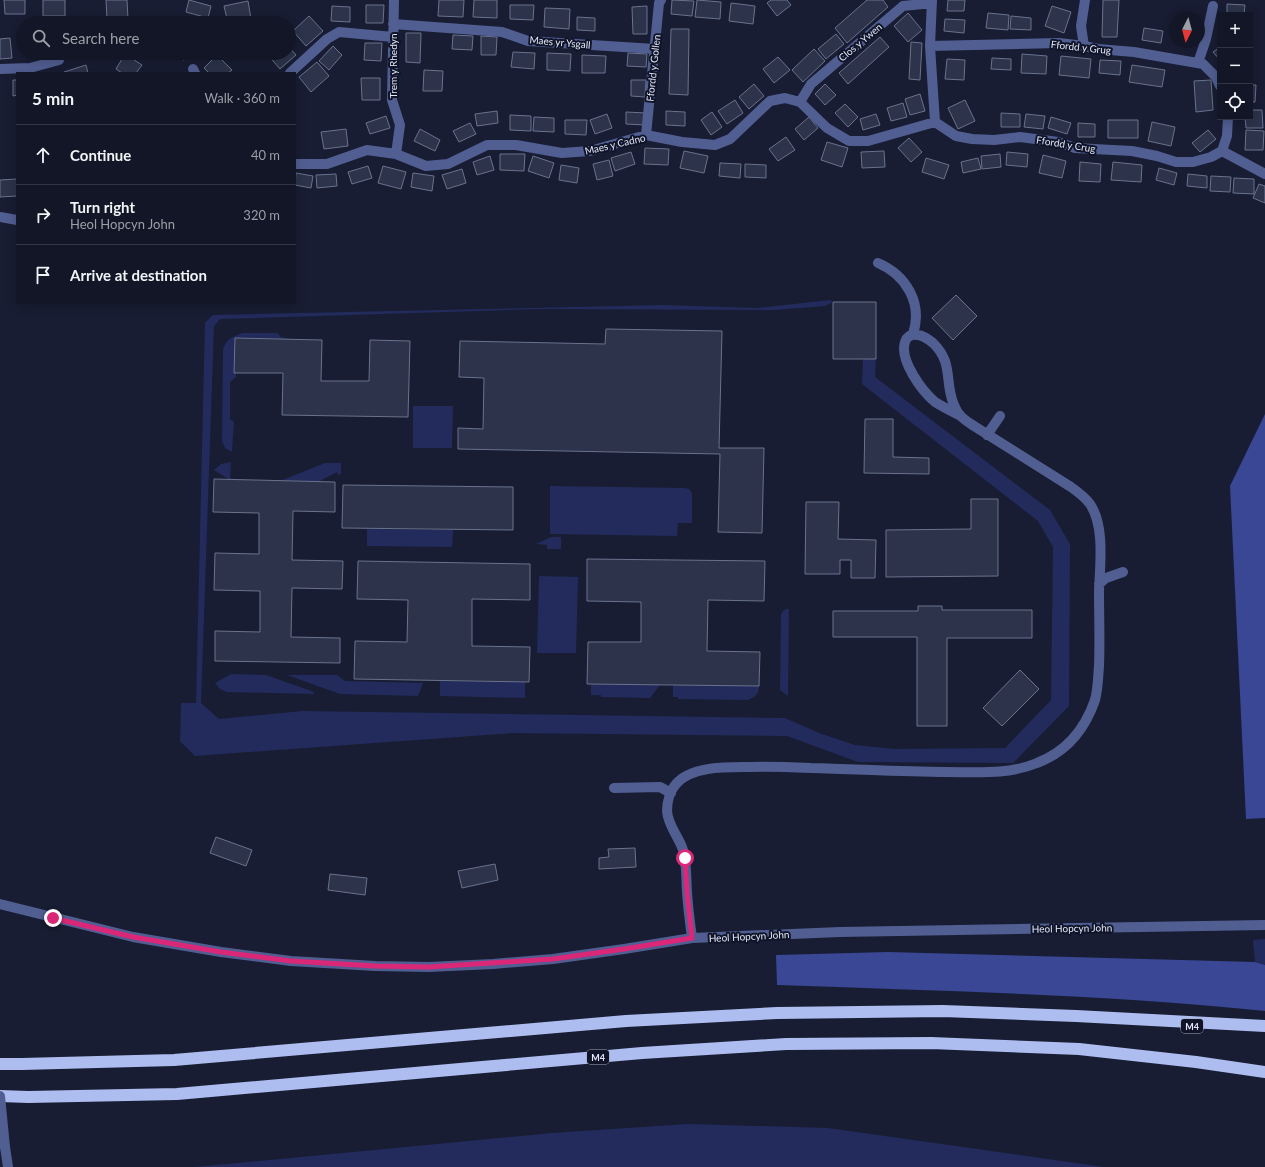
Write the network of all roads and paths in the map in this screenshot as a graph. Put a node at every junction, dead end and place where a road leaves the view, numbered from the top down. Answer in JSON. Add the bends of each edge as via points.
{"nodes":[{"id":1,"x":394,"y":0,"type":"edge"},
{"id":2,"x":661,"y":0,"type":"edge"},
{"id":3,"x":1086,"y":0,"type":"edge"},
{"id":4,"x":932,"y":1,"type":"edge"},
{"id":5,"x":1213,"y":6,"type":"dead end"},
{"id":6,"x":393,"y":24,"type":"junction"},
{"id":7,"x":393,"y":37,"type":"junction"},
{"id":8,"x":930,"y":46,"type":"junction"},
{"id":9,"x":1084,"y":46,"type":"junction"},
{"id":10,"x":655,"y":49,"type":"junction"},
{"id":11,"x":59,"y":60,"type":"dead end"},
{"id":12,"x":1198,"y":63,"type":"junction"},
{"id":13,"x":0,"y":69,"type":"edge"},
{"id":14,"x":291,"y":72,"type":"edge"},
{"id":15,"x":1219,"y":84,"type":"edge"},
{"id":16,"x":800,"y":102,"type":"junction"},
{"id":17,"x":1228,"y":120,"type":"edge"},
{"id":18,"x":935,"y":122,"type":"junction"},
{"id":19,"x":646,"y":135,"type":"junction"},
{"id":20,"x":1222,"y":150,"type":"junction"},
{"id":21,"x":396,"y":154,"type":"junction"},
{"id":22,"x":296,"y":164,"type":"edge"},
{"id":23,"x":1265,"y":174,"type":"edge"},
{"id":24,"x":0,"y":217,"type":"edge"},
{"id":25,"x":16,"y":220,"type":"edge"},
{"id":26,"x":878,"y":263,"type":"dead end"},
{"id":27,"x":913,"y":334,"type":"junction"},
{"id":28,"x":959,"y":415,"type":"junction"},
{"id":29,"x":1000,"y":416,"type":"dead end"},
{"id":30,"x":987,"y":435,"type":"junction"},
{"id":31,"x":1123,"y":572,"type":"dead end"},
{"id":32,"x":1100,"y":584,"type":"junction"},
{"id":33,"x":614,"y":788,"type":"dead end"},
{"id":34,"x":671,"y":793,"type":"junction"},
{"id":35,"x":0,"y":904,"type":"edge"},
{"id":36,"x":1265,"y":925,"type":"edge"},
{"id":37,"x":692,"y":938,"type":"junction"},
{"id":38,"x":1120,"y":1018,"type":"junction"},
{"id":39,"x":1265,"y":1026,"type":"edge"},
{"id":40,"x":1265,"y":1035,"type":"edge"},
{"id":41,"x":1196,"y":1062,"type":"junction"},
{"id":42,"x":0,"y":1064,"type":"edge"},
{"id":43,"x":1265,"y":1072,"type":"edge"},
{"id":44,"x":1265,"y":1078,"type":"edge"},
{"id":45,"x":0,"y":1096,"type":"edge"},
{"id":46,"x":8,"y":1167,"type":"edge"}],
"edges":[{"from":1,"to":6,"type":"street","name":"Trem y Rhedyn"},
{"from":2,"to":10,"type":"street","name":"Ffordd y Gollen"},
{"from":3,"to":9,"type":"street","via":[[1081,26]]},
{"from":4,"to":8,"type":"street"},
{"from":4,"to":16,"type":"street","name":"Clos y Ywen","via":[[904,6],[811,84]]},
{"from":5,"to":12,"type":"street"},
{"from":6,"to":7,"type":"street","name":"Trem y Rhedyn"},
{"from":6,"to":10,"type":"street","name":"Maes yr Ysgall","via":[[502,32],[528,41]]},
{"from":7,"to":14,"type":"street","via":[[339,32],[327,39]]},
{"from":7,"to":21,"type":"street","name":"Trem y Rhedyn","via":[[392,100],[400,125]]},
{"from":8,"to":9,"type":"street","name":"Ffordd y Grug","via":[[1059,43]]},
{"from":8,"to":18,"type":"street"},
{"from":9,"to":12,"type":"street","name":"Ffordd y Grug"},
{"from":10,"to":19,"type":"street","name":"Ffordd y Gollen"},
{"from":11,"to":13,"type":"street","via":[[30,68]]},
{"from":12,"to":15,"type":"street","name":"Ffordd y Grug","via":[[1204,64]]},
{"from":16,"to":18,"type":"street","via":[[827,128],[849,141],[868,141]]},
{"from":16,"to":19,"type":"street","name":"Maes y Cadno","via":[[785,98],[770,102],[730,139],[715,145]]},
{"from":17,"to":20,"type":"street","via":[[1227,136]]},
{"from":18,"to":20,"type":"street","name":"Ffordd y Crug","via":[[956,136],[972,139],[1020,137],[1058,142],[1075,148],[1132,151],[1176,162],[1193,162],[1211,157]]},
{"from":19,"to":21,"type":"street","name":"Maes y Cadno","via":[[590,151],[562,153],[516,145],[487,145],[448,164],[426,166]]},
{"from":20,"to":23,"type":"street"},
{"from":21,"to":22,"type":"street","name":"Maes y Cadno","via":[[367,150],[327,164]]},
{"from":24,"to":25,"type":"street"},
{"from":26,"to":27,"type":"street","via":[[899,276],[911,295],[917,317]]},
{"from":27,"to":28,"type":"street","via":[[928,339],[942,354],[947,365],[949,390]]},
{"from":27,"to":28,"type":"street","via":[[908,336],[904,348],[914,376],[935,401]]},
{"from":28,"to":30,"type":"street"},
{"from":29,"to":30,"type":"street"},
{"from":30,"to":32,"type":"street","via":[[1071,487],[1090,504],[1099,529]]},
{"from":31,"to":32,"type":"street","via":[[1106,578]]},
{"from":32,"to":34,"type":"street","via":[[1100,648],[1096,697],[1083,726],[1071,741],[1057,753],[1038,763],[1018,770],[994,772],[758,766],[706,770],[693,772],[684,777],[675,784]]},
{"from":33,"to":34,"type":"street","via":[[660,786]]},
{"from":34,"to":37,"type":"street","via":[[668,800],[668,817],[685,858]]},
{"from":35,"to":37,"type":"street","name":"Heol Hopcyn John","via":[[133,937],[221,952],[291,961],[375,966],[429,967],[553,959]]},
{"from":36,"to":37,"type":"street","name":"Heol Hopcyn John","via":[[840,932]]},
{"from":38,"to":39,"type":"highway"},
{"from":38,"to":40,"type":"highway","number":"M4"},
{"from":38,"to":42,"type":"highway","number":"M4","via":[[943,1011],[777,1013],[626,1021],[174,1060]]},
{"from":41,"to":43,"type":"highway","number":"M4"},
{"from":41,"to":44,"type":"highway"},
{"from":41,"to":45,"type":"highway","number":"M4","via":[[1079,1050],[938,1043],[786,1044],[642,1053],[177,1094]]},
{"from":45,"to":46,"type":"street","bridge":true}]}
